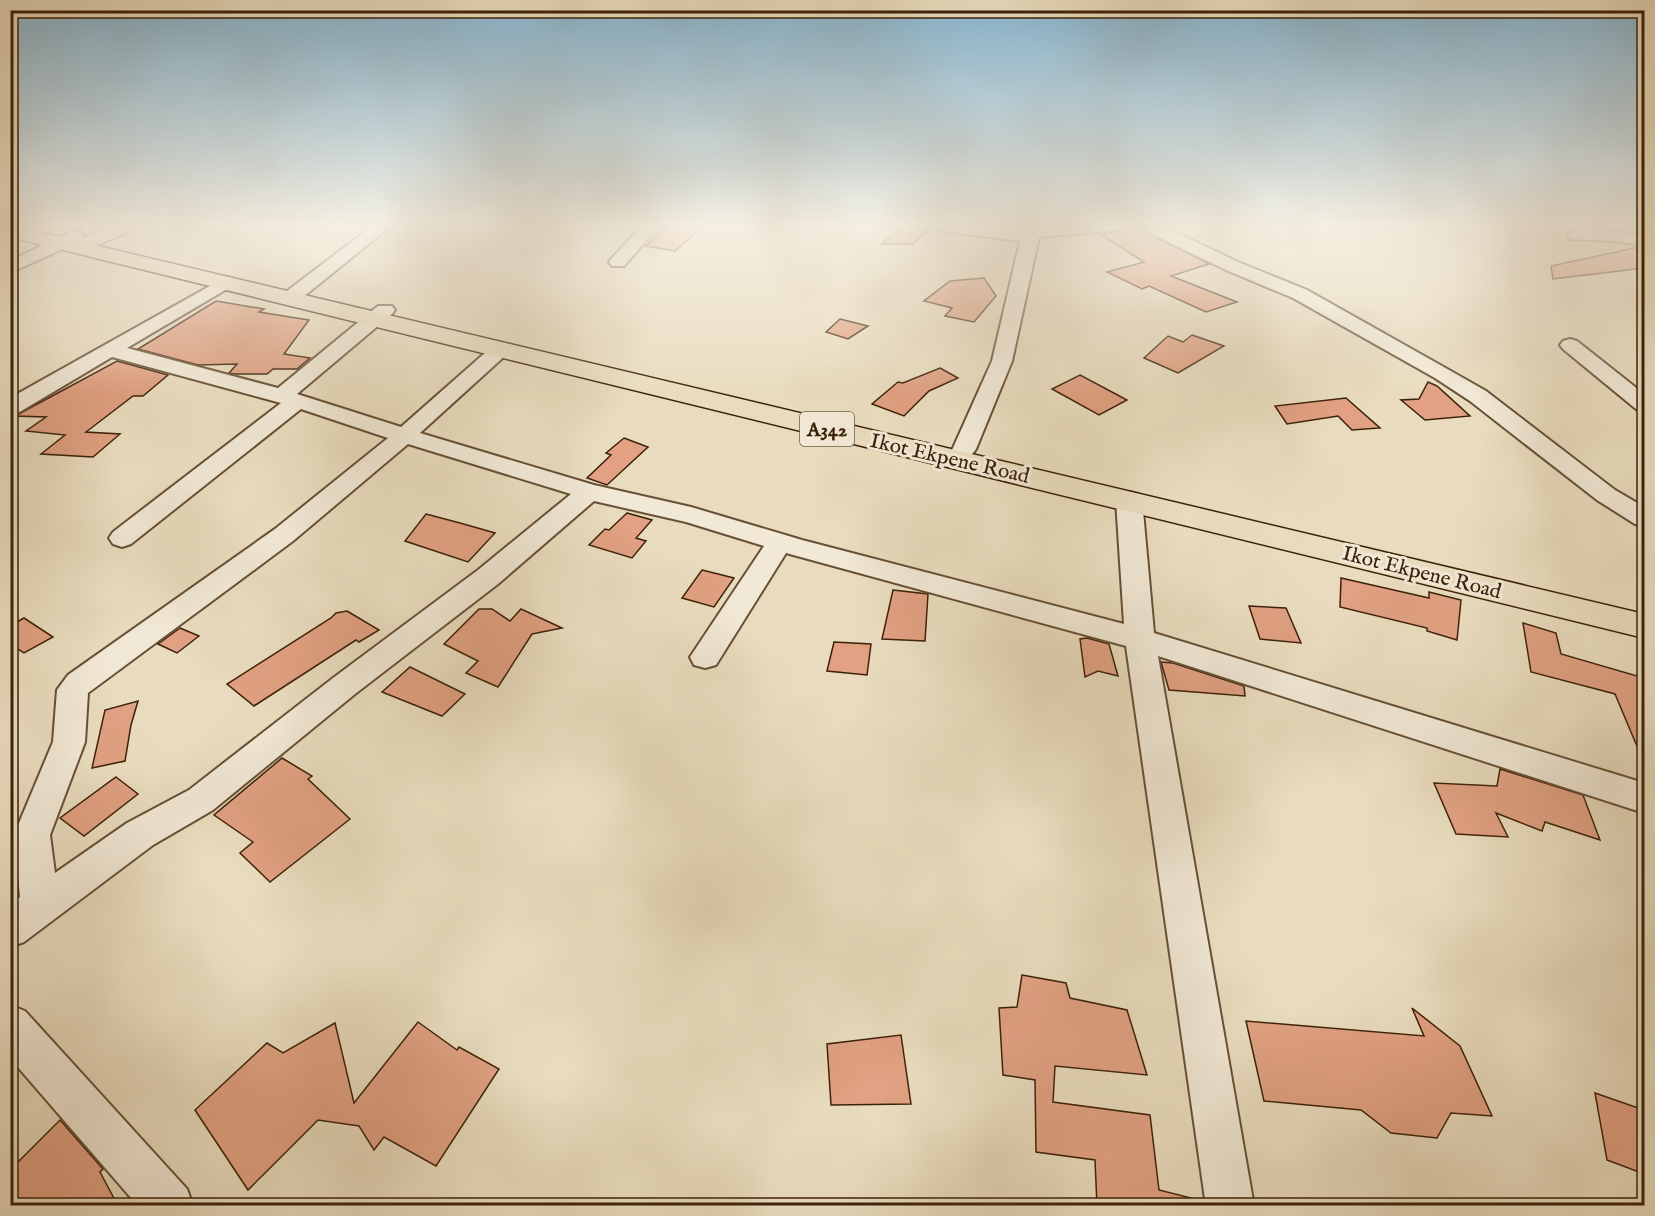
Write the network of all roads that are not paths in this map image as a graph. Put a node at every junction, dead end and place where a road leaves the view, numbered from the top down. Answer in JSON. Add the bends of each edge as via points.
{"nodes":[{"id":1,"x":226,"y":282,"type":"joint"},
{"id":2,"x":246,"y":282,"type":"edge"},
{"id":3,"x":310,"y":282,"type":"edge"},
{"id":4,"x":1020,"y":282,"type":"edge"},
{"id":5,"x":1270,"y":282,"type":"edge"},
{"id":6,"x":294,"y":294,"type":"junction"},
{"id":7,"x":380,"y":314,"type":"junction"},
{"id":8,"x":1570,"y":345,"type":"dead end"},
{"id":9,"x":501,"y":349,"type":"junction"},
{"id":10,"x":110,"y":350,"type":"junction"},
{"id":11,"x":290,"y":399,"type":"junction"},
{"id":12,"x":1644,"y":404,"type":"edge"},
{"id":13,"x":10,"y":408,"type":"edge"},
{"id":14,"x":404,"y":436,"type":"junction"},
{"id":15,"x":960,"y":455,"type":"junction"},
{"id":16,"x":589,"y":492,"type":"junction"},
{"id":17,"x":1129,"y":500,"type":"junction"},
{"id":18,"x":1644,"y":518,"type":"edge"},
{"id":19,"x":122,"y":538,"type":"dead end"},
{"id":20,"x":780,"y":542,"type":"junction"},
{"id":21,"x":1644,"y":610,"type":"edge"},
{"id":22,"x":1644,"y":626,"type":"edge"},
{"id":23,"x":1140,"y":639,"type":"junction"},
{"id":24,"x":705,"y":657,"type":"dead end"},
{"id":25,"x":1644,"y":798,"type":"edge"},
{"id":26,"x":40,"y":905,"type":"junction"},
{"id":27,"x":10,"y":929,"type":"edge"},
{"id":28,"x":10,"y":1026,"type":"edge"},
{"id":29,"x":170,"y":1206,"type":"edge"},
{"id":30,"x":1230,"y":1206,"type":"edge"}],
"edges":[{"from":1,"to":6,"type":"highway","name":"Ikot Ekpene Road","number":"A342"},
{"from":1,"to":10,"type":"street"},
{"from":2,"to":6,"type":"highway","name":"Ikot Ekpene Road","number":"A342"},
{"from":3,"to":6,"type":"street"},
{"from":4,"to":15,"type":"street","via":[[1002,361]]},
{"from":5,"to":18,"type":"street","via":[[1300,294],[1478,396],[1606,495]]},
{"from":6,"to":7,"type":"highway","name":"Ikot Ekpene Road","number":"A342"},
{"from":7,"to":9,"type":"highway","name":"Ikot Ekpene Road","number":"A342"},
{"from":7,"to":11,"type":"street"},
{"from":7,"to":15,"type":"highway","name":"Ikot Ekpene Road","number":"A342"},
{"from":8,"to":12,"type":"street"},
{"from":9,"to":14,"type":"street"},
{"from":9,"to":15,"type":"highway","name":"Ikot Ekpene Road","number":"A342"},
{"from":10,"to":11,"type":"street"},
{"from":10,"to":13,"type":"street"},
{"from":11,"to":14,"type":"street"},
{"from":11,"to":19,"type":"street"},
{"from":14,"to":16,"type":"street"},
{"from":14,"to":26,"type":"street","via":[[284,535],[73,690],[69,742],[32,835]]},
{"from":15,"to":17,"type":"highway","name":"Ikot Ekpene Road","number":"A342"},
{"from":15,"to":21,"type":"highway","name":"Ikot Ekpene Road","number":"A342"},
{"from":16,"to":20,"type":"street","via":[[691,515]]},
{"from":16,"to":26,"type":"street","via":[[488,577],[201,800],[140,834]]},
{"from":17,"to":22,"type":"highway","name":"Ikot Ekpene Road","number":"A342"},
{"from":17,"to":23,"type":"street"},
{"from":20,"to":23,"type":"street"},
{"from":20,"to":24,"type":"street"},
{"from":23,"to":25,"type":"street"},
{"from":23,"to":30,"type":"street"},
{"from":26,"to":27,"type":"street"},
{"from":28,"to":29,"type":"street"}]}
